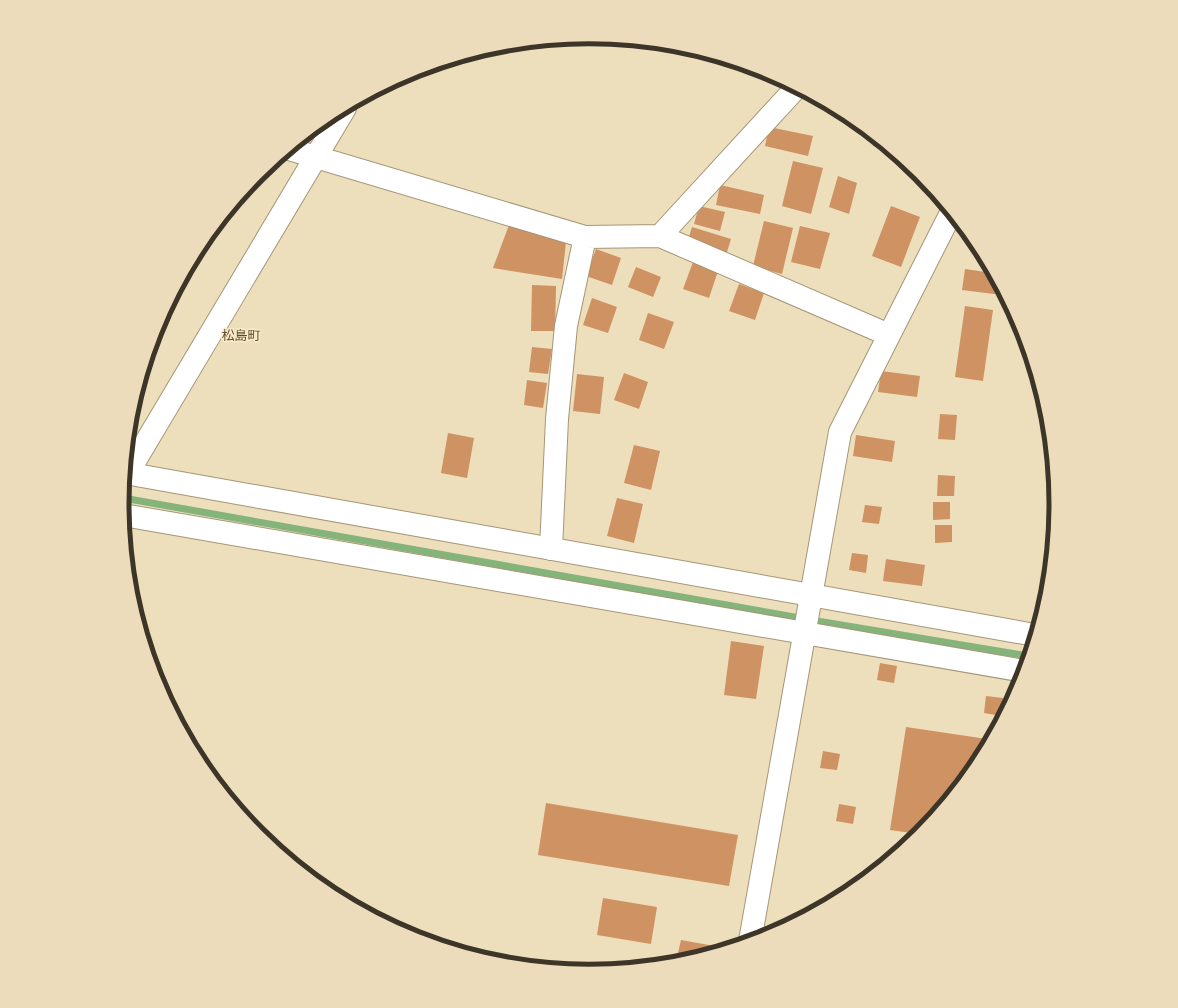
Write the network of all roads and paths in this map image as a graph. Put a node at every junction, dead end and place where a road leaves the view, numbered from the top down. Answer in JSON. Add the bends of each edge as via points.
{"nodes":[{"id":1,"x":793,"y":91,"type":"edge"},
{"id":2,"x":339,"y":119,"type":"edge"},
{"id":3,"x":295,"y":151,"type":"edge"},
{"id":4,"x":316,"y":156,"type":"junction"},
{"id":5,"x":949,"y":218,"type":"edge"},
{"id":6,"x":660,"y":236,"type":"junction"},
{"id":7,"x":585,"y":237,"type":"junction"},
{"id":8,"x":889,"y":335,"type":"junction"},
{"id":9,"x":131,"y":466,"type":"edge"},
{"id":10,"x":130,"y":475,"type":"edge"},
{"id":11,"x":129,"y":516,"type":"edge"},
{"id":12,"x":551,"y":549,"type":"junction"},
{"id":13,"x":808,"y":616,"type":"junction"},
{"id":14,"x":1030,"y":635,"type":"edge"},
{"id":15,"x":1018,"y":670,"type":"edge"},
{"id":16,"x":751,"y":934,"type":"edge"}],
"edges":[{"from":1,"to":6,"type":"street"},
{"from":2,"to":4,"type":"street"},
{"from":3,"to":4,"type":"street"},
{"from":4,"to":7,"type":"street"},
{"from":4,"to":9,"type":"street"},
{"from":5,"to":8,"type":"street"},
{"from":6,"to":7,"type":"street"},
{"from":6,"to":8,"type":"street"},
{"from":7,"to":12,"type":"street","via":[[566,326],[556,419]]},
{"from":8,"to":13,"type":"street","via":[[840,432]]},
{"from":10,"to":12,"type":"street"},
{"from":11,"to":13,"type":"street"},
{"from":12,"to":13,"type":"street"},
{"from":13,"to":14,"type":"street"},
{"from":13,"to":15,"type":"street"},
{"from":13,"to":16,"type":"street"}]}
